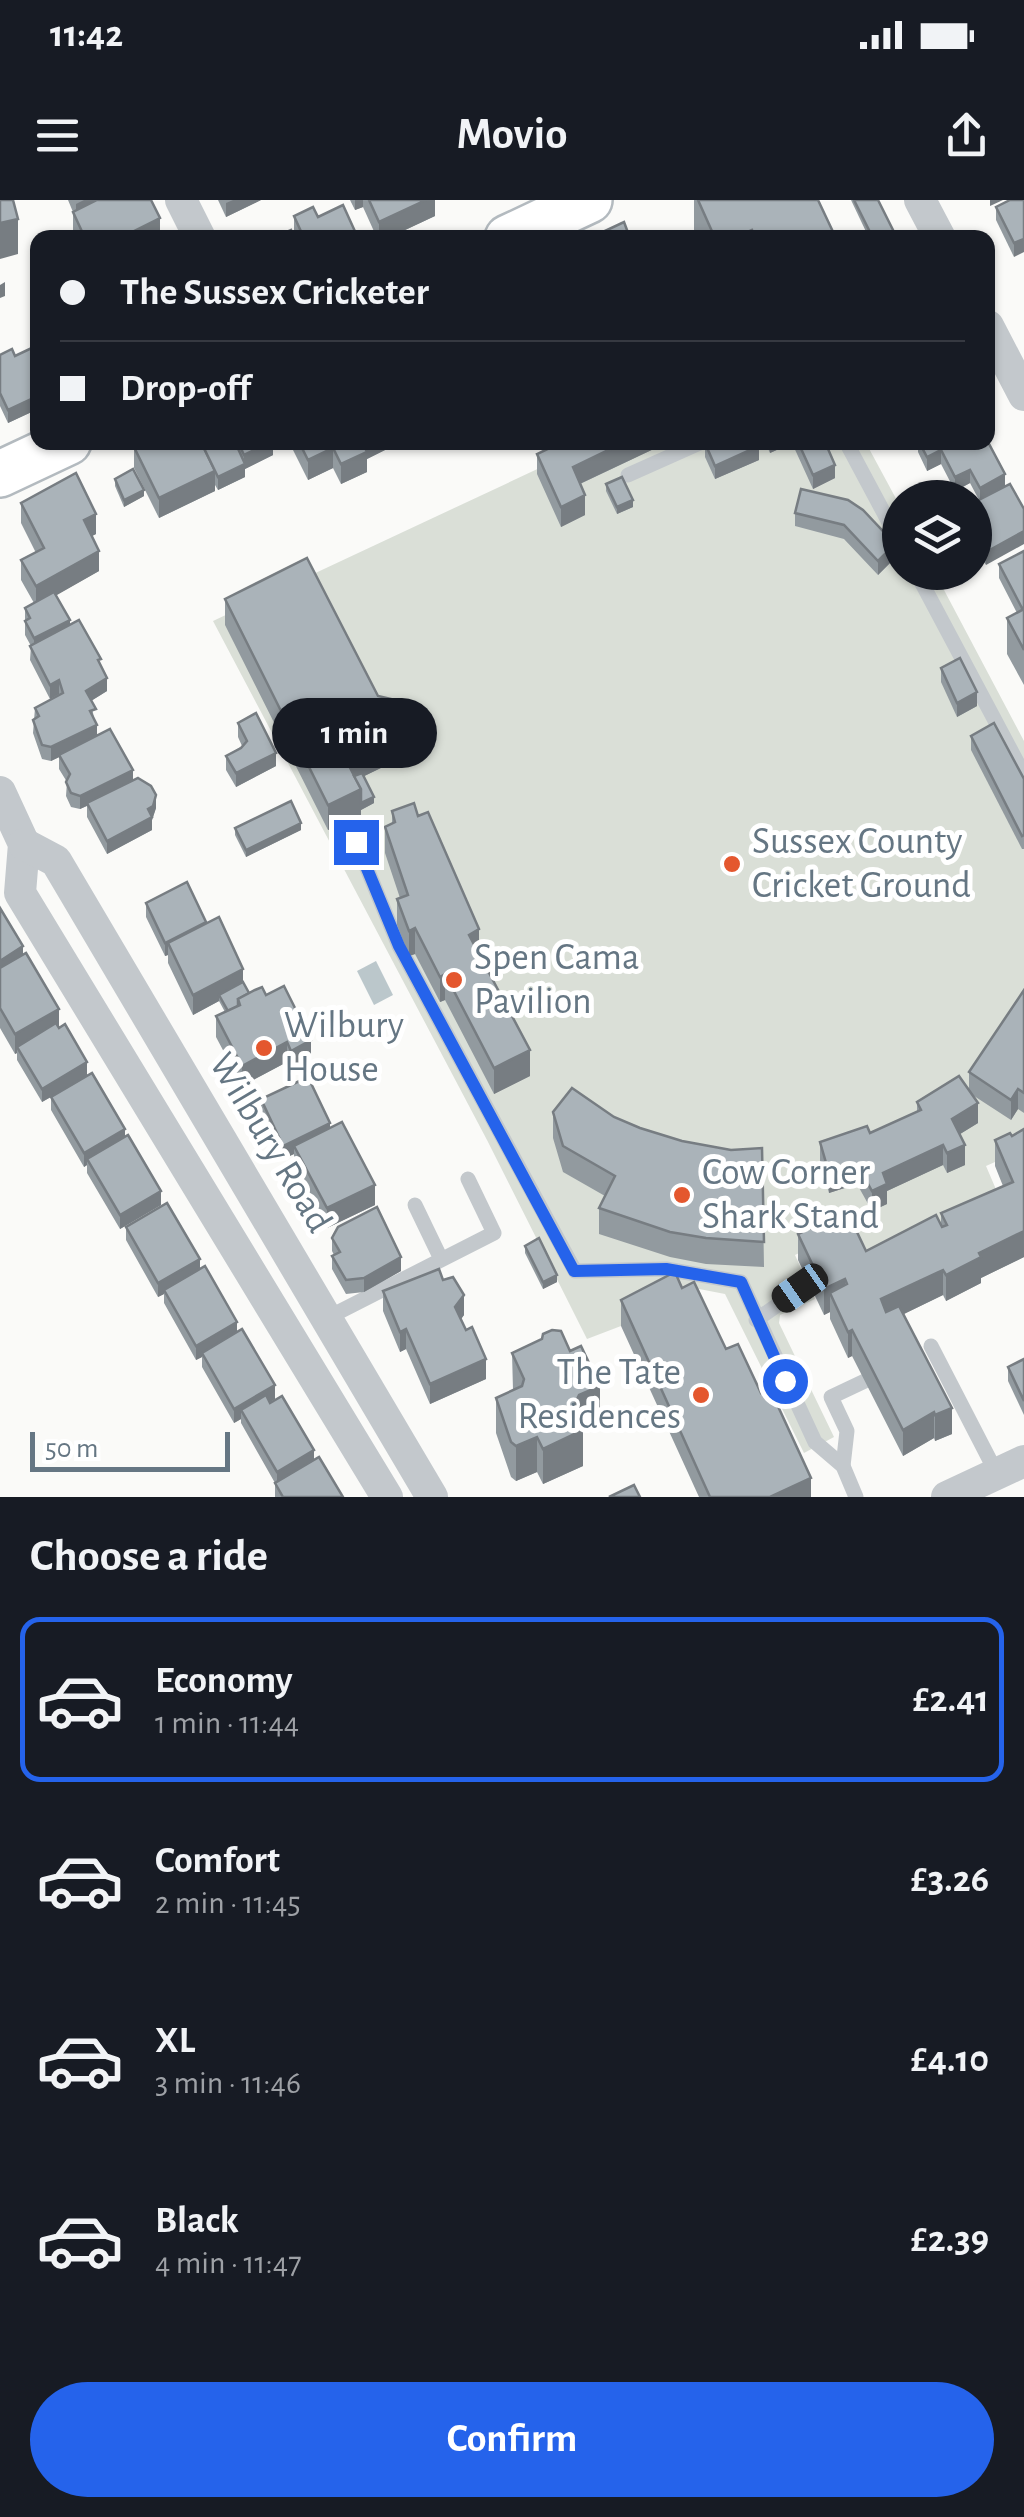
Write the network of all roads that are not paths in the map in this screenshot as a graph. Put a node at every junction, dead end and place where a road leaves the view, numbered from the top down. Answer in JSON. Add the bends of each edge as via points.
{"nodes":[{"id":1,"x":182,"y":200,"type":"edge"},
{"id":2,"x":589,"y":200,"type":"edge"},
{"id":3,"x":920,"y":200,"type":"edge"},
{"id":4,"x":196,"y":230,"type":"edge"},
{"id":5,"x":525,"y":230,"type":"edge"},
{"id":6,"x":936,"y":230,"type":"edge"},
{"id":7,"x":995,"y":339,"type":"edge"},
{"id":8,"x":1024,"y":395,"type":"edge"},
{"id":9,"x":51,"y":450,"type":"edge"},
{"id":10,"x":684,"y":450,"type":"edge"},
{"id":11,"x":850,"y":450,"type":"edge"},
{"id":12,"x":0,"y":474,"type":"edge"},
{"id":13,"x":628,"y":475,"type":"dead end"},
{"id":14,"x":882,"y":509,"type":"edge"},
{"id":15,"x":926,"y":590,"type":"edge"},
{"id":16,"x":1024,"y":775,"type":"edge"},
{"id":17,"x":0,"y":792,"type":"edge"},
{"id":18,"x":356,"y":842,"type":"dead end"},
{"id":19,"x":18,"y":847,"type":"junction"},
{"id":20,"x":468,"y":1180,"type":"dead end"},
{"id":21,"x":415,"y":1204,"type":"dead end"},
{"id":22,"x":442,"y":1259,"type":"junction"},
{"id":23,"x":809,"y":1284,"type":"edge"},
{"id":24,"x":327,"y":1318,"type":"junction"},
{"id":25,"x":756,"y":1320,"type":"junction"},
{"id":26,"x":931,"y":1346,"type":"dead end"},
{"id":27,"x":867,"y":1380,"type":"edge"},
{"id":28,"x":844,"y":1466,"type":"junction"},
{"id":29,"x":1011,"y":1467,"type":"edge"},
{"id":30,"x":387,"y":1497,"type":"edge"},
{"id":31,"x":432,"y":1497,"type":"edge"},
{"id":32,"x":856,"y":1497,"type":"edge"},
{"id":33,"x":948,"y":1497,"type":"edge"}],
"edges":[{"from":1,"to":4,"type":"street"},
{"from":2,"to":5,"type":"main road"},
{"from":3,"to":6,"type":"street"},
{"from":7,"to":8,"type":"street"},
{"from":9,"to":12,"type":"main road"},
{"from":10,"to":13,"type":"lane"},
{"from":11,"to":14,"type":"lane"},
{"from":15,"to":16,"type":"lane"},
{"from":17,"to":19,"type":"street","name":"Wilbury Road"},
{"from":18,"to":25,"type":"lane","via":[[399,946],[574,1271],[666,1269],[741,1282]]},
{"from":19,"to":24,"type":"street","name":"Wilbury Road","via":[[56,860]]},
{"from":19,"to":30,"type":"street","name":"Wilbury Road","via":[[20,893]]},
{"from":20,"to":22,"type":"lane","via":[[494,1233]]},
{"from":21,"to":22,"type":"lane"},
{"from":22,"to":24,"type":"lane"},
{"from":23,"to":25,"type":"lane"},
{"from":24,"to":31,"type":"street","name":"Wilbury Road"},
{"from":25,"to":28,"type":"lane","via":[[814,1442]]},
{"from":26,"to":29,"type":"lane"},
{"from":27,"to":28,"type":"lane","via":[[830,1397],[847,1431]]},
{"from":28,"to":32,"type":"lane"},
{"from":29,"to":33,"type":"street"}]}
